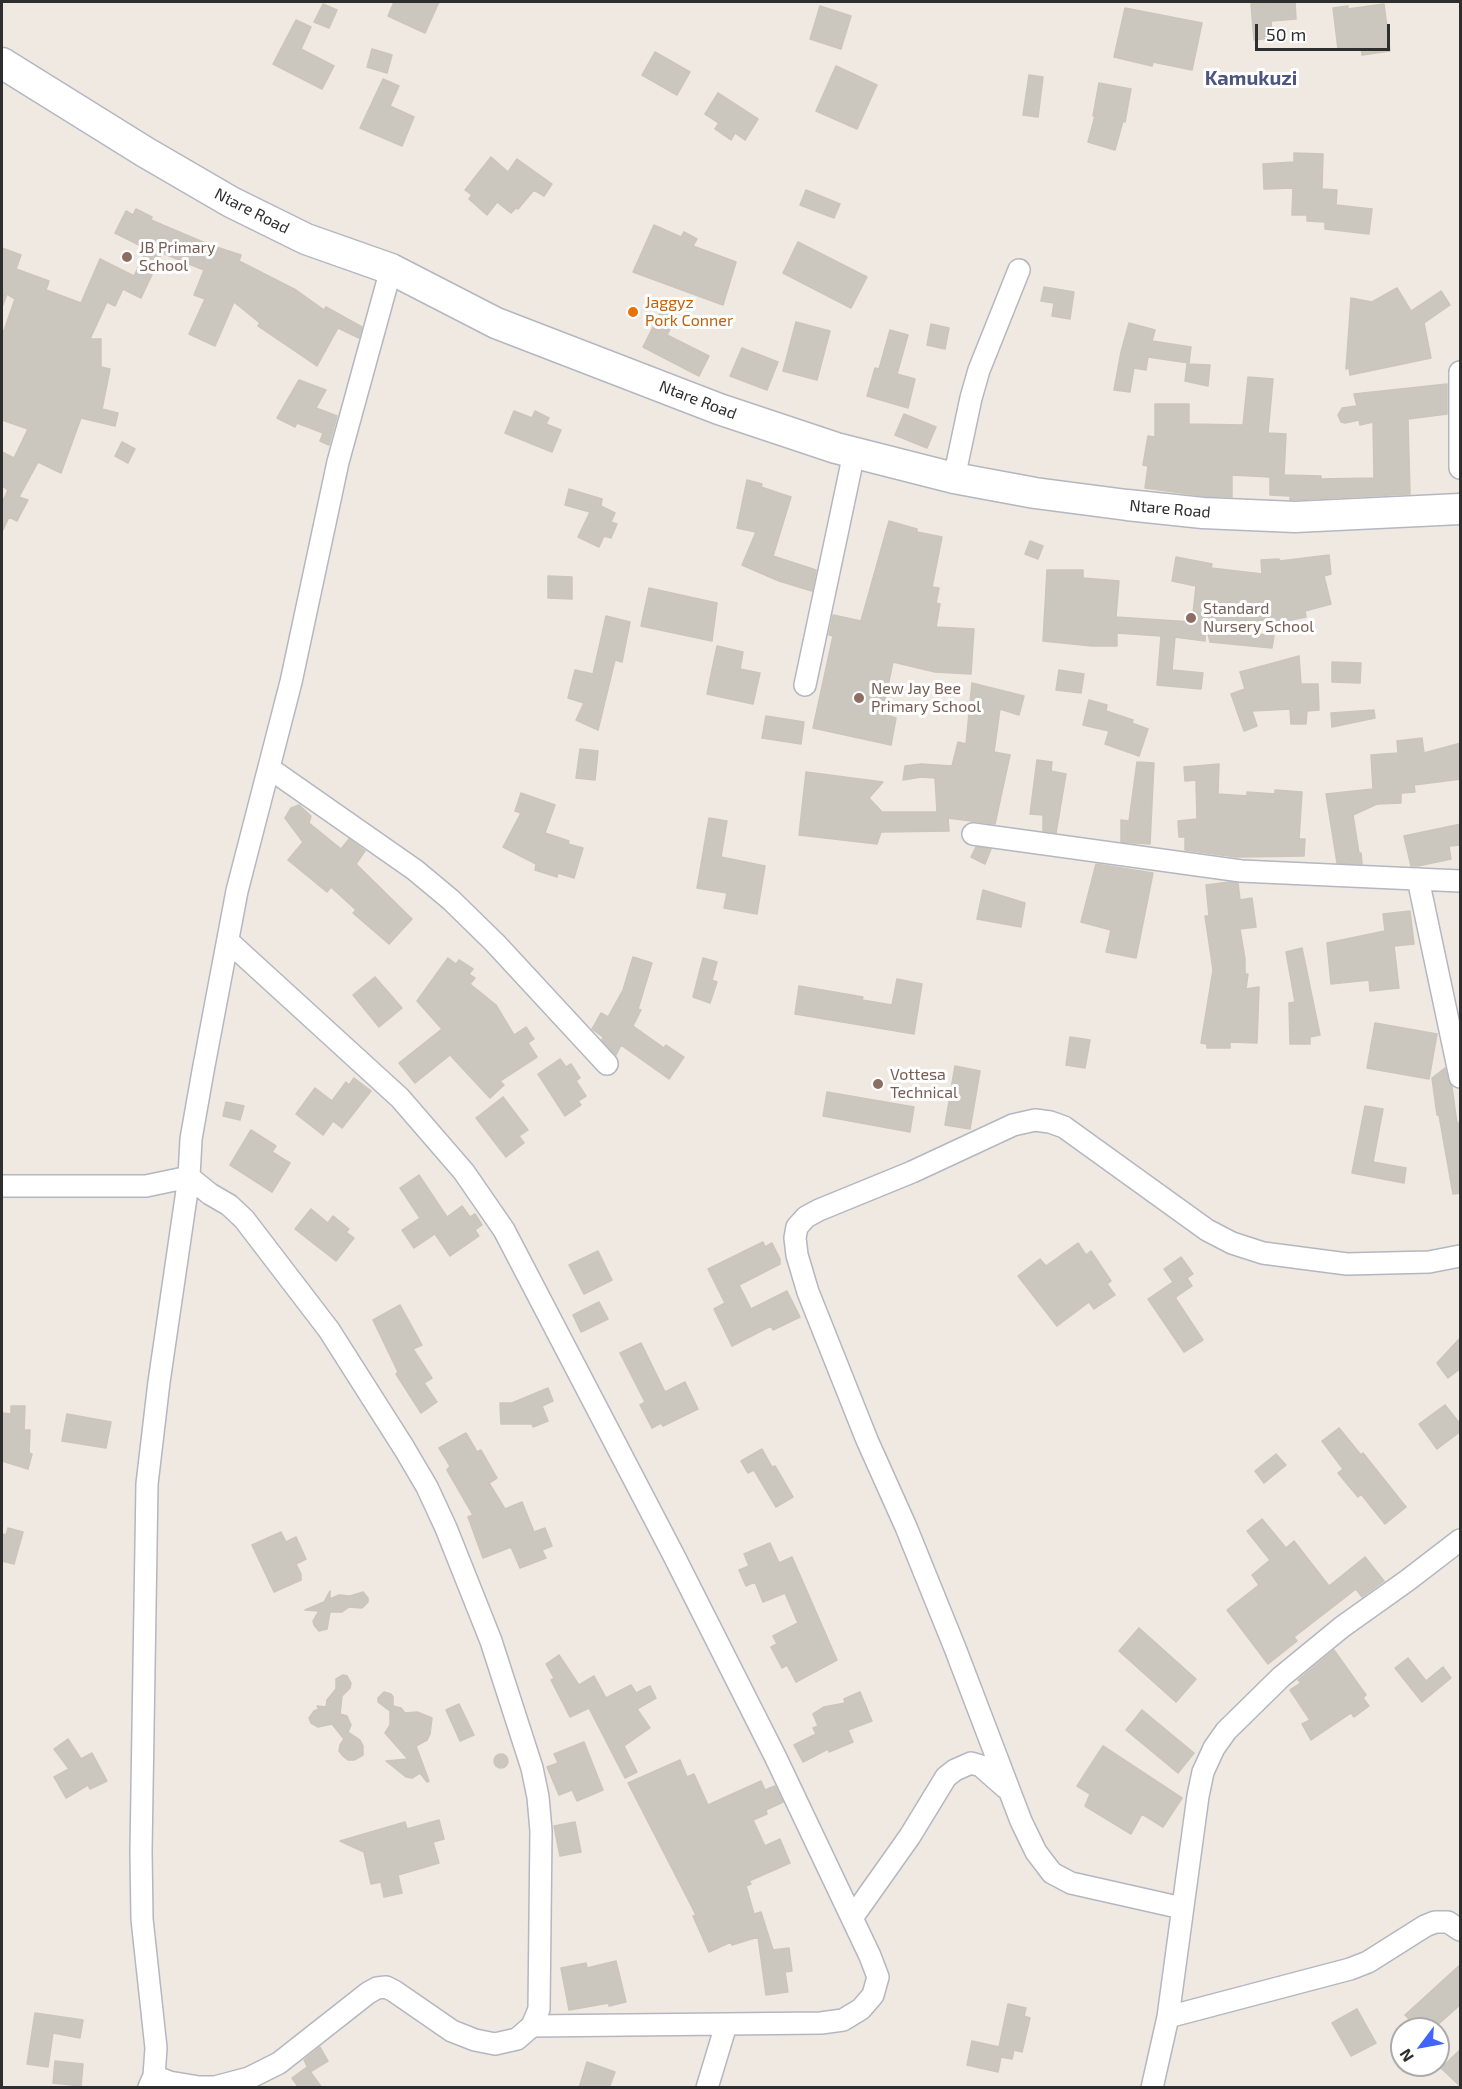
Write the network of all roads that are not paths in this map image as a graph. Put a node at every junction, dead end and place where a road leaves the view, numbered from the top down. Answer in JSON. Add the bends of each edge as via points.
{"nodes":[{"id":1,"x":2,"y":63,"type":"edge"},
{"id":2,"x":391,"y":269,"type":"junction"},
{"id":3,"x":1019,"y":270,"type":"dead end"},
{"id":4,"x":1461,"y":372,"type":"edge"},
{"id":5,"x":854,"y":453,"type":"junction"},
{"id":6,"x":1461,"y":468,"type":"edge"},
{"id":7,"x":954,"y":478,"type":"junction"},
{"id":8,"x":1461,"y":509,"type":"edge"},
{"id":9,"x":805,"y":685,"type":"dead end"},
{"id":10,"x":269,"y":768,"type":"junction"},
{"id":11,"x":972,"y":834,"type":"dead end"},
{"id":12,"x":1418,"y":879,"type":"junction"},
{"id":13,"x":1461,"y":881,"type":"edge"},
{"id":14,"x":228,"y":941,"type":"junction"},
{"id":15,"x":607,"y":1064,"type":"dead end"},
{"id":16,"x":1461,"y":1077,"type":"edge"},
{"id":17,"x":189,"y":1177,"type":"junction"},
{"id":18,"x":2,"y":1186,"type":"edge"},
{"id":19,"x":1461,"y":1256,"type":"edge"},
{"id":20,"x":1461,"y":1540,"type":"edge"},
{"id":21,"x":1010,"y":1792,"type":"junction"},
{"id":22,"x":1182,"y":1908,"type":"junction"},
{"id":23,"x":852,"y":1918,"type":"junction"},
{"id":24,"x":1461,"y":1930,"type":"edge"},
{"id":25,"x":1168,"y":2018,"type":"junction"},
{"id":26,"x":726,"y":2025,"type":"junction"},
{"id":27,"x":532,"y":2026,"type":"junction"},
{"id":28,"x":151,"y":2082,"type":"edge"},
{"id":29,"x":707,"y":2088,"type":"edge"},
{"id":30,"x":1152,"y":2088,"type":"edge"}],
"edges":[{"from":1,"to":2,"type":"main road","name":"Ntare Road","via":[[231,202],[306,239]]},
{"from":2,"to":5,"type":"main road","name":"Ntare Road","via":[[496,322],[719,409]]},
{"from":2,"to":10,"type":"street","via":[[338,462]]},
{"from":3,"to":7,"type":"street","via":[[979,370]]},
{"from":4,"to":6,"type":"street"},
{"from":5,"to":7,"type":"main road","name":"Ntare Road"},
{"from":5,"to":9,"type":"street"},
{"from":7,"to":8,"type":"main road","name":"Ntare Road","via":[[1047,495],[1203,513],[1295,518]]},
{"from":10,"to":14,"type":"street"},
{"from":10,"to":15,"type":"street","via":[[451,900]]},
{"from":11,"to":12,"type":"street","via":[[1241,871]]},
{"from":12,"to":13,"type":"street"},
{"from":12,"to":16,"type":"street"},
{"from":14,"to":17,"type":"street","via":[[191,1139]]},
{"from":14,"to":23,"type":"street","via":[[400,1098],[464,1172],[504,1230],[759,1724]]},
{"from":17,"to":18,"type":"street","via":[[146,1186]]},
{"from":17,"to":27,"type":"street","via":[[244,1219],[329,1330],[415,1467],[446,1528],[491,1641],[538,1797],[539,2009]]},
{"from":17,"to":28,"type":"street","via":[[147,1484],[141,1851],[142,1919],[156,2048]]},
{"from":19,"to":21,"type":"street","via":[[1428,1262],[1347,1264],[1263,1253],[1207,1230],[1064,1127],[1035,1120],[1013,1125],[819,1210],[797,1227],[797,1255],[808,1292]]},
{"from":20,"to":22,"type":"street","via":[[1281,1677],[1214,1748],[1203,1772]]},
{"from":21,"to":22,"type":"street","via":[[1036,1852],[1052,1873],[1071,1883]]},
{"from":21,"to":23,"type":"street","via":[[981,1766],[971,1763],[946,1777]]},
{"from":22,"to":25,"type":"street"},
{"from":23,"to":26,"type":"street","via":[[878,1977],[873,1995],[861,2009],[843,2020],[821,2023]]},
{"from":24,"to":25,"type":"street","via":[[1448,1922],[1436,1922],[1350,1969]]},
{"from":25,"to":30,"type":"street"},
{"from":26,"to":27,"type":"street"},
{"from":26,"to":29,"type":"street"},
{"from":27,"to":28,"type":"street","via":[[517,2039],[495,2044],[475,2040],[452,2031],[394,1991],[377,1988],[279,2063],[249,2078],[215,2087]]}]}
